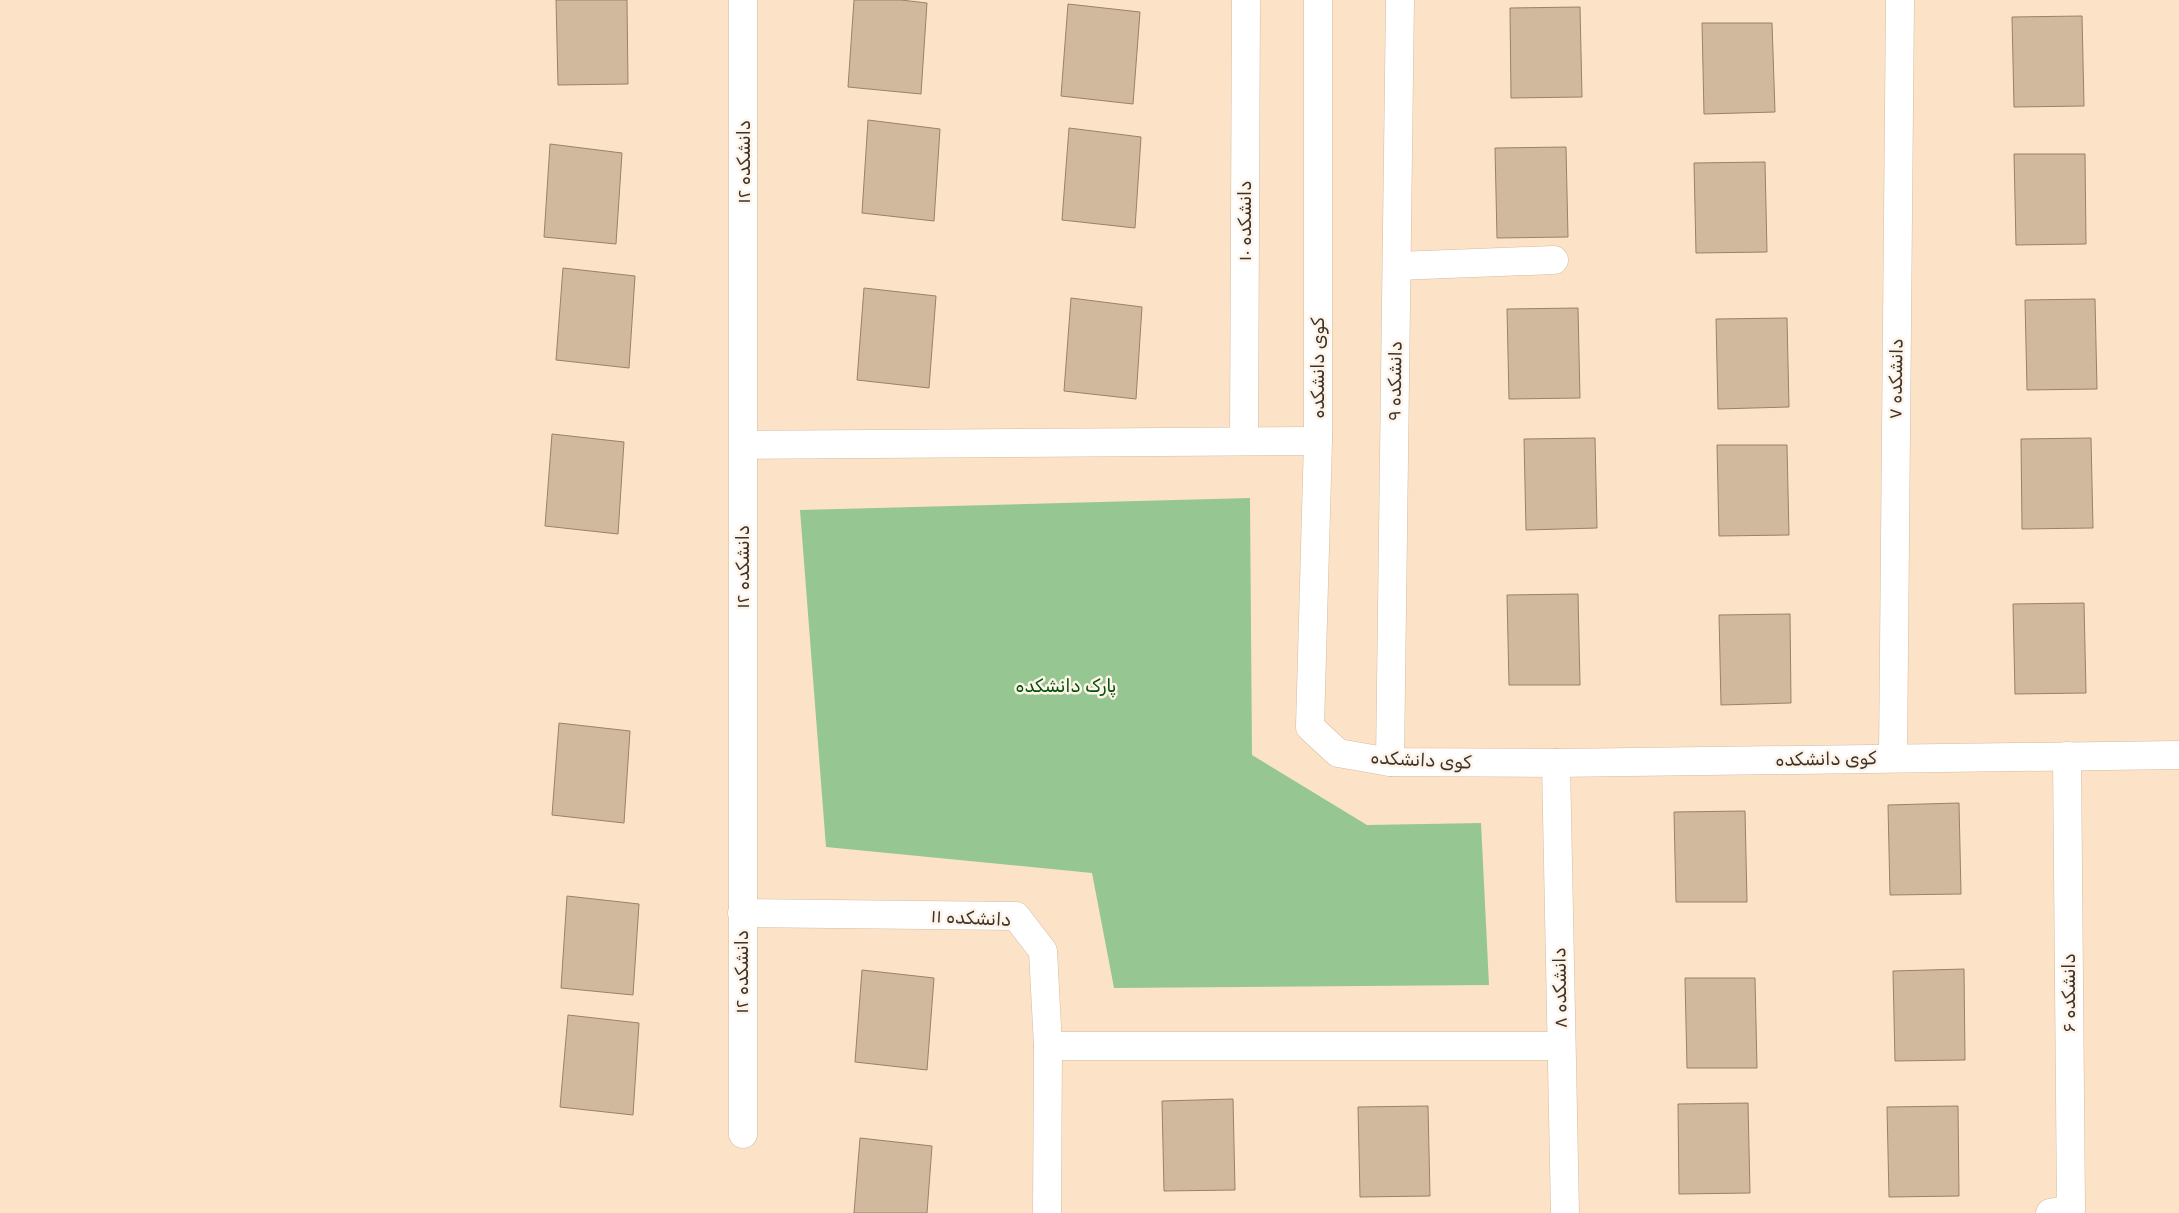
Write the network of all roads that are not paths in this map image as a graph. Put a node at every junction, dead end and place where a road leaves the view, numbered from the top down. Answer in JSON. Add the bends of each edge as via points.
{"nodes":[{"id":1,"x":743,"y":0,"type":"edge"},
{"id":2,"x":1246,"y":0,"type":"edge"},
{"id":3,"x":1318,"y":0,"type":"edge"},
{"id":4,"x":1400,"y":0,"type":"edge"},
{"id":5,"x":1900,"y":0,"type":"edge"},
{"id":6,"x":1554,"y":260,"type":"dead end"},
{"id":7,"x":1396,"y":266,"type":"junction"},
{"id":8,"x":1244,"y":441,"type":"junction"},
{"id":9,"x":1318,"y":441,"type":"junction"},
{"id":10,"x":744,"y":445,"type":"junction"},
{"id":11,"x":2179,"y":755,"type":"edge"},
{"id":12,"x":2067,"y":756,"type":"junction"},
{"id":13,"x":1892,"y":758,"type":"junction"},
{"id":14,"x":1390,"y":762,"type":"junction"},
{"id":15,"x":1556,"y":763,"type":"junction"},
{"id":16,"x":742,"y":913,"type":"junction"},
{"id":17,"x":1048,"y":1046,"type":"junction"},
{"id":18,"x":1561,"y":1046,"type":"junction"},
{"id":19,"x":742,"y":1134,"type":"dead end"},
{"id":20,"x":1047,"y":1213,"type":"edge"},
{"id":21,"x":1565,"y":1213,"type":"edge"},
{"id":22,"x":2050,"y":1213,"type":"edge"}],
"edges":[{"from":1,"to":10,"type":"street","name":"دانشکده ۱۲"},
{"from":2,"to":8,"type":"street","name":"دانشکده ۱۰"},
{"from":3,"to":9,"type":"street","name":"کوی دانشکده"},
{"from":4,"to":7,"type":"street","name":"دانشکده ۹"},
{"from":5,"to":13,"type":"street","name":"دانشکده ۷"},
{"from":6,"to":7,"type":"street"},
{"from":7,"to":14,"type":"street","name":"دانشکده ۹"},
{"from":8,"to":9,"type":"street"},
{"from":8,"to":10,"type":"street"},
{"from":9,"to":14,"type":"street","name":"کوی دانشکده","via":[[1310,727],[1338,753]]},
{"from":10,"to":16,"type":"street","name":"دانشکده ۱۲"},
{"from":11,"to":12,"type":"street","name":"کوی دانشکده"},
{"from":12,"to":13,"type":"street","name":"کوی دانشکده"},
{"from":12,"to":22,"type":"street","name":"دانشکده ۶","via":[[2071,1209]]},
{"from":13,"to":15,"type":"street","name":"کوی دانشکده"},
{"from":14,"to":15,"type":"street","name":"کوی دانشکده"},
{"from":15,"to":18,"type":"street","name":"دانشکده ۸"},
{"from":16,"to":17,"type":"street","name":"دانشکده ۱۱","via":[[1016,916],[1043,951]]},
{"from":16,"to":19,"type":"street","name":"دانشکده ۱۲"},
{"from":17,"to":18,"type":"street"},
{"from":17,"to":20,"type":"street","name":"دانشکده ۱۱"},
{"from":18,"to":21,"type":"street","name":"دانشکده ۸"}]}
